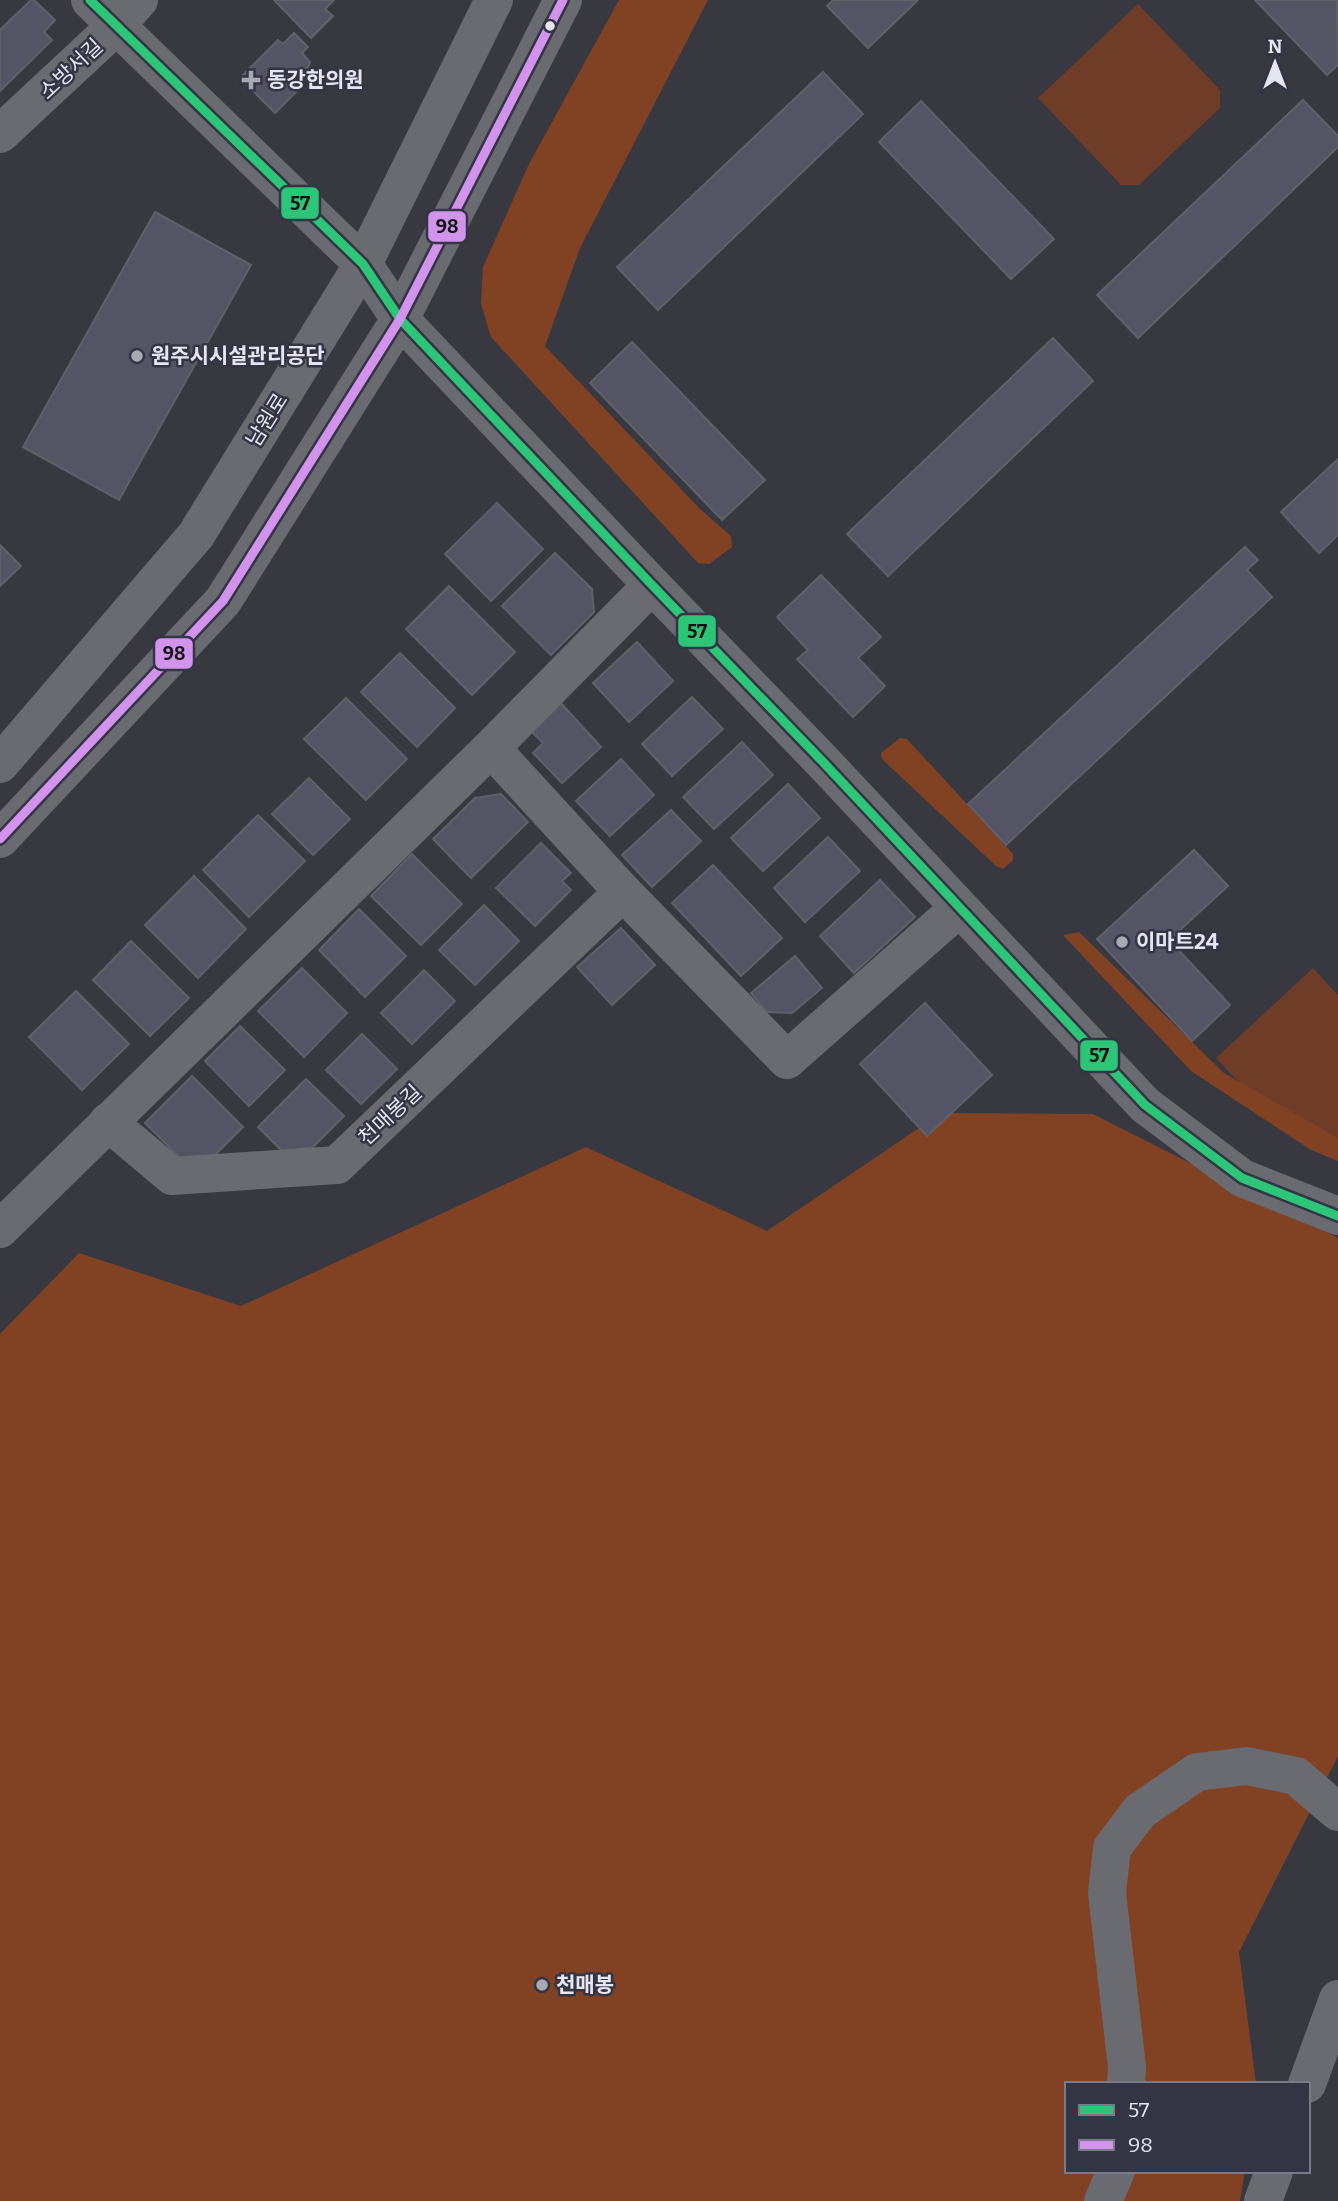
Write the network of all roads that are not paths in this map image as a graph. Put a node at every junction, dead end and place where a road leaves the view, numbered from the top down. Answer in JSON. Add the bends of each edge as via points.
{"nodes":[{"id":1,"x":90,"y":0,"type":"edge"},
{"id":2,"x":494,"y":0,"type":"edge"},
{"id":3,"x":563,"y":0,"type":"edge"},
{"id":4,"x":128,"y":13,"type":"edge"},
{"id":5,"x":0,"y":134,"type":"edge"},
{"id":6,"x":363,"y":264,"type":"junction"},
{"id":7,"x":400,"y":319,"type":"junction"},
{"id":8,"x":652,"y":585,"type":"junction"},
{"id":9,"x":491,"y":748,"type":"junction"},
{"id":10,"x":0,"y":764,"type":"edge"},
{"id":11,"x":0,"y":839,"type":"edge"},
{"id":12,"x":623,"y":892,"type":"junction"},
{"id":13,"x":960,"y":908,"type":"junction"},
{"id":14,"x":108,"y":1122,"type":"junction"},
{"id":15,"x":1338,"y":1216,"type":"edge"},
{"id":16,"x":0,"y":1229,"type":"edge"},
{"id":17,"x":1338,"y":1812,"type":"edge"},
{"id":18,"x":1338,"y":1999,"type":"edge"},
{"id":19,"x":1126,"y":2082,"type":"edge"},
{"id":20,"x":1308,"y":2082,"type":"edge"},
{"id":21,"x":1115,"y":2173,"type":"edge"},
{"id":22,"x":1273,"y":2173,"type":"edge"},
{"id":23,"x":1103,"y":2201,"type":"edge"},
{"id":24,"x":1263,"y":2201,"type":"edge"}],
"edges":[{"from":1,"to":4,"type":"street"},
{"from":2,"to":6,"type":"street","name":"남원로"},
{"from":3,"to":7,"type":"street"},
{"from":4,"to":5,"type":"street","name":"소방서길"},
{"from":4,"to":6,"type":"street"},
{"from":6,"to":7,"type":"street"},
{"from":6,"to":10,"type":"street","name":"남원로","via":[[196,535]]},
{"from":7,"to":8,"type":"street"},
{"from":7,"to":11,"type":"street","via":[[223,601]]},
{"from":8,"to":9,"type":"street"},
{"from":8,"to":13,"type":"street"},
{"from":9,"to":12,"type":"street"},
{"from":9,"to":14,"type":"street"},
{"from":12,"to":13,"type":"street","via":[[787,1060]]},
{"from":12,"to":14,"type":"street","name":"천매봉길","via":[[337,1165],[172,1176]]},
{"from":13,"to":15,"type":"street","via":[[1145,1105],[1242,1178]]},
{"from":14,"to":16,"type":"street"},
{"from":17,"to":19,"type":"street","via":[[1296,1776],[1247,1766],[1197,1772],[1140,1811],[1112,1848],[1107,1894]]},
{"from":18,"to":20,"type":"street"},
{"from":21,"to":23,"type":"street"},
{"from":22,"to":24,"type":"street"}]}
